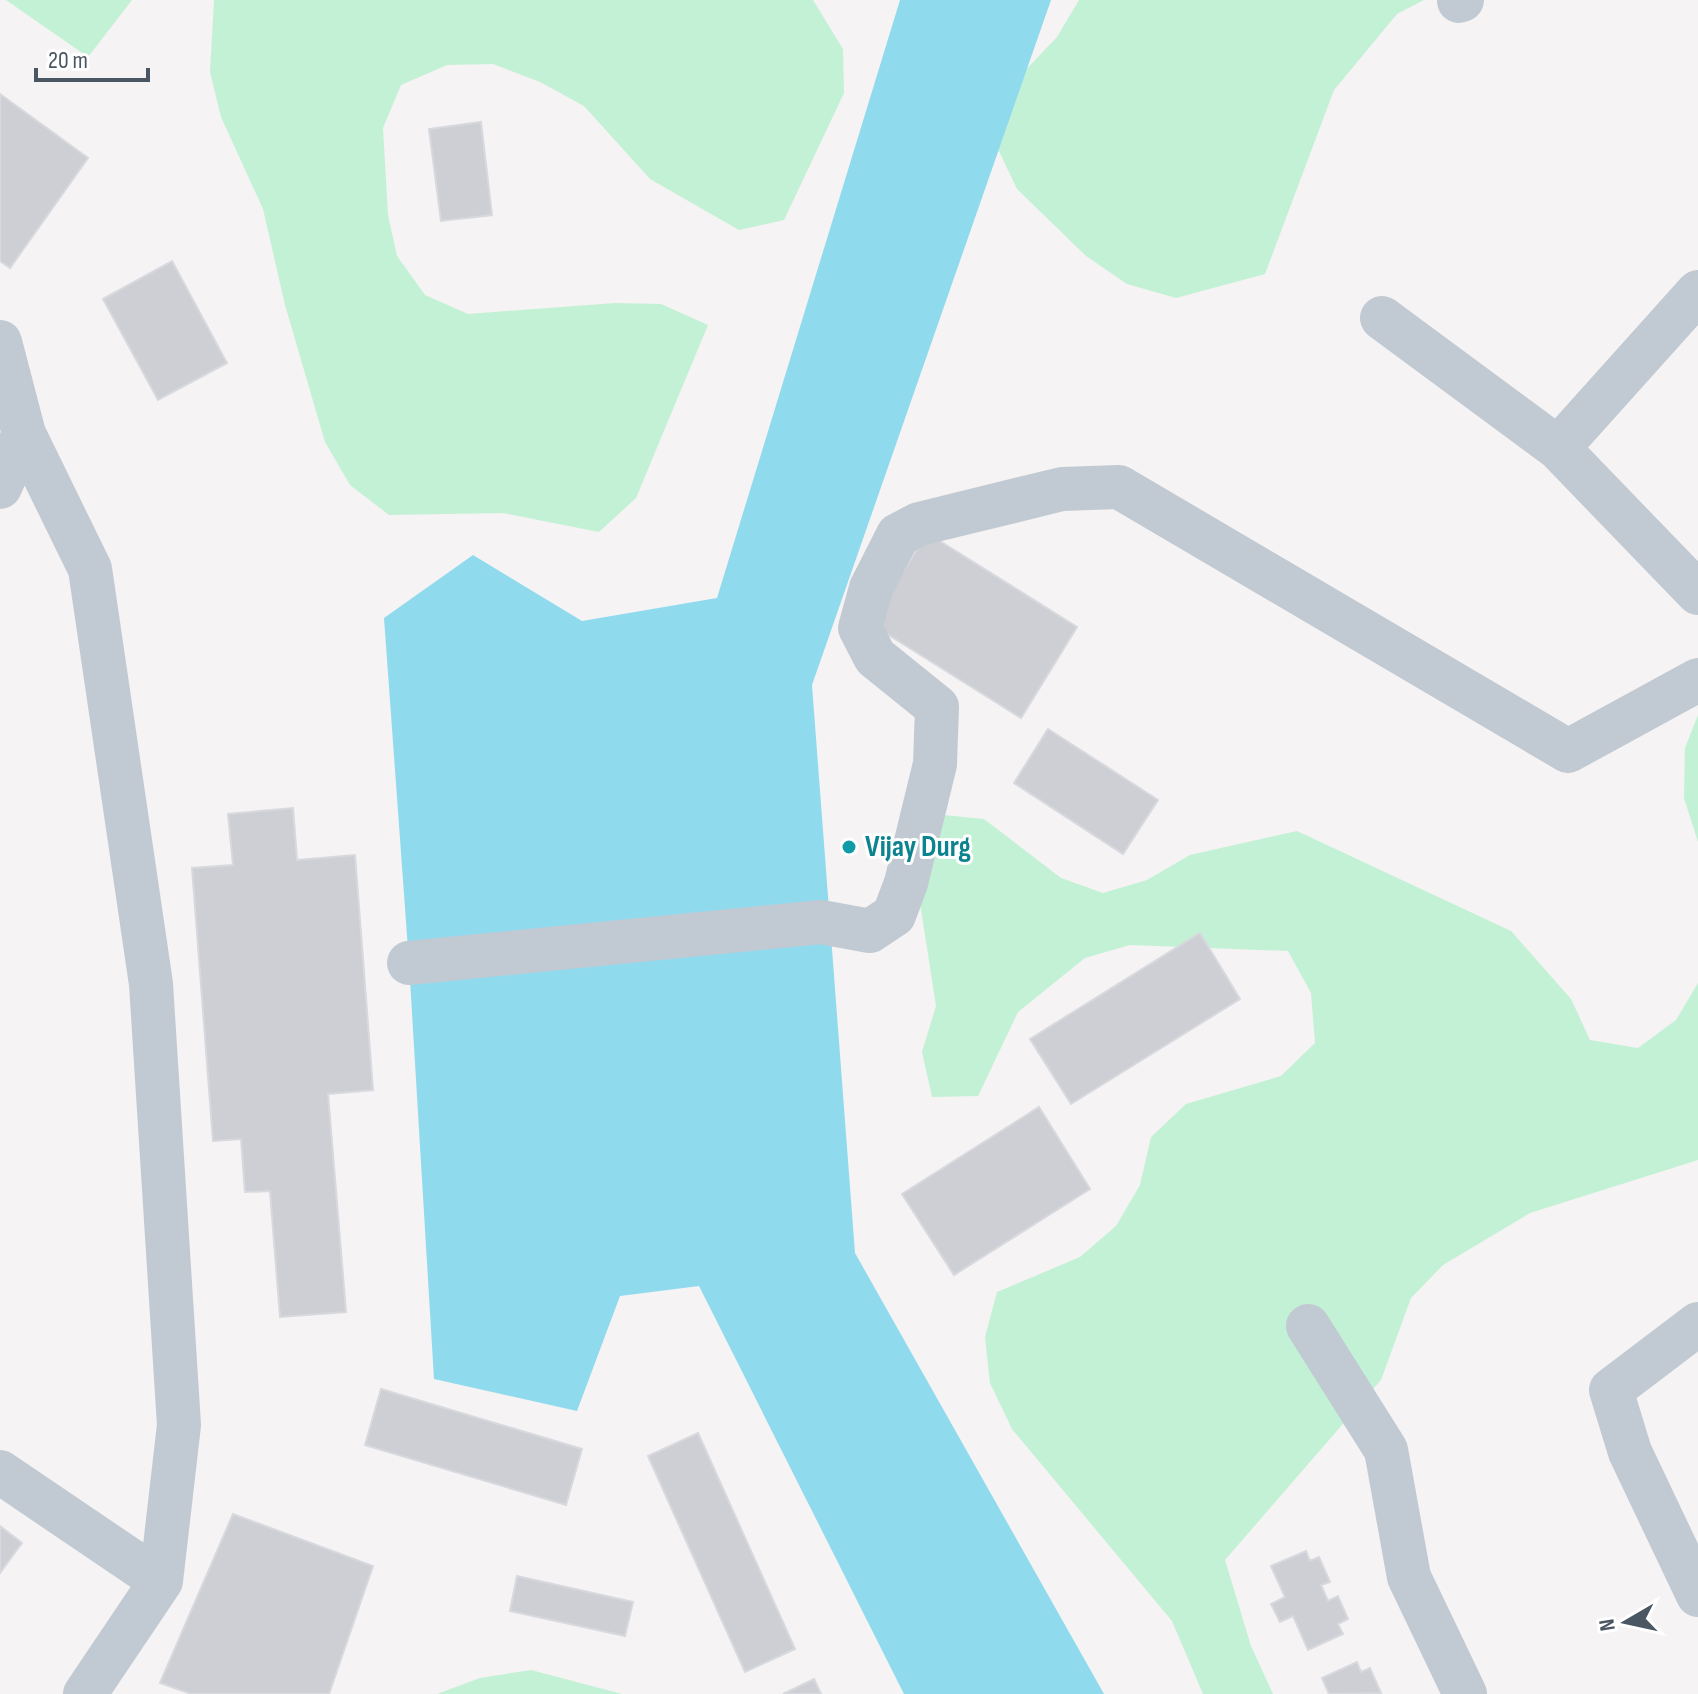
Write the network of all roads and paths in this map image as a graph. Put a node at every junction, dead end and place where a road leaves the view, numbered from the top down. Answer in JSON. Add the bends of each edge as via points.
{"nodes":[{"id":1,"x":1698,"y":292,"type":"edge"},
{"id":2,"x":1382,"y":318,"type":"dead end"},
{"id":3,"x":0,"y":342,"type":"edge"},
{"id":4,"x":24,"y":434,"type":"junction"},
{"id":5,"x":1558,"y":448,"type":"junction"},
{"id":6,"x":0,"y":487,"type":"edge"},
{"id":7,"x":1698,"y":593,"type":"edge"},
{"id":8,"x":1698,"y":680,"type":"edge"},
{"id":9,"x":409,"y":963,"type":"dead end"},
{"id":10,"x":1698,"y":1324,"type":"edge"},
{"id":11,"x":1308,"y":1326,"type":"dead end"},
{"id":12,"x":0,"y":1472,"type":"edge"},
{"id":13,"x":161,"y":1581,"type":"junction"},
{"id":14,"x":1698,"y":1595,"type":"edge"},
{"id":15,"x":85,"y":1694,"type":"edge"},
{"id":16,"x":1465,"y":1694,"type":"edge"}],
"edges":[{"from":1,"to":5,"type":"lane"},
{"from":2,"to":5,"type":"lane"},
{"from":3,"to":4,"type":"lane"},
{"from":4,"to":6,"type":"lane"},
{"from":4,"to":13,"type":"lane","via":[[90,569],[151,984],[179,1425]]},
{"from":5,"to":7,"type":"lane"},
{"from":8,"to":9,"type":"lane","via":[[1568,751],[1119,487],[1062,489],[919,524],[898,535],[871,588],[860,628],[875,657],[937,707],[935,764],[894,915],[870,931],[821,922]]},
{"from":10,"to":14,"type":"lane","via":[[1611,1390],[1630,1452]]},
{"from":11,"to":16,"type":"lane","via":[[1386,1450],[1409,1577]]},
{"from":12,"to":13,"type":"lane"},
{"from":13,"to":15,"type":"lane"}]}
